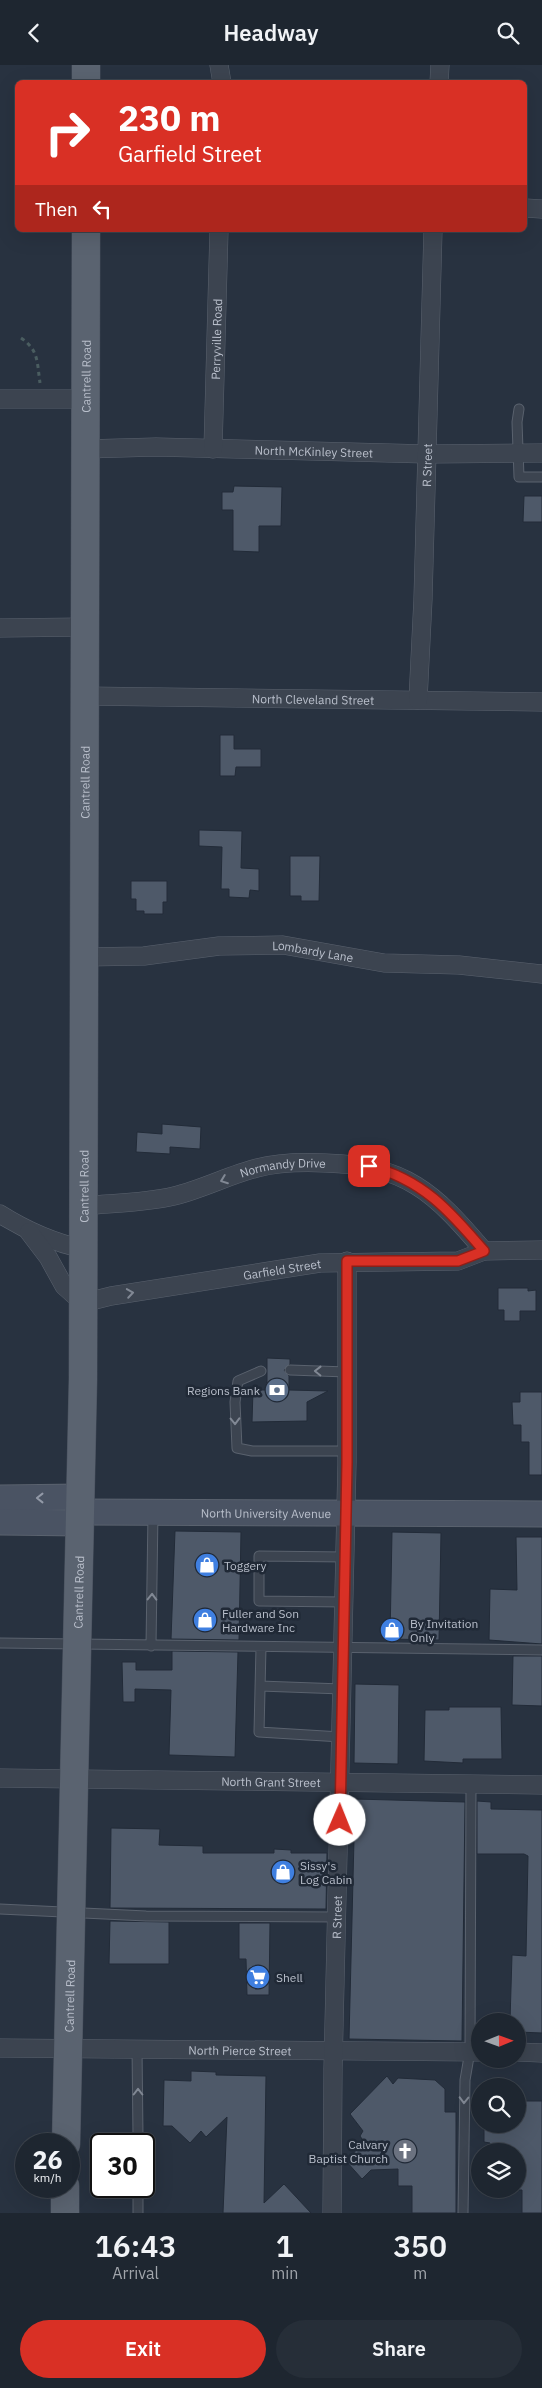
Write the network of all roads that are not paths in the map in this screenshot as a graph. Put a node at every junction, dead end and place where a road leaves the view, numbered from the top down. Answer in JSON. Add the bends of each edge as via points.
{"nodes":[{"id":1,"x":86,"y":65,"type":"edge"},
{"id":2,"x":219,"y":65,"type":"edge"},
{"id":3,"x":440,"y":65,"type":"edge"},
{"id":4,"x":86,"y":80,"type":"edge"},
{"id":5,"x":222,"y":80,"type":"edge"},
{"id":6,"x":439,"y":80,"type":"edge"},
{"id":7,"x":527,"y":208,"type":"edge"},
{"id":8,"x":542,"y":209,"type":"edge"},
{"id":9,"x":86,"y":232,"type":"edge"},
{"id":10,"x":219,"y":232,"type":"edge"},
{"id":11,"x":433,"y":232,"type":"edge"},
{"id":12,"x":0,"y":399,"type":"edge"},
{"id":13,"x":86,"y":399,"type":"junction"},
{"id":14,"x":519,"y":409,"type":"dead end"},
{"id":15,"x":85,"y":449,"type":"junction"},
{"id":16,"x":213,"y":449,"type":"junction"},
{"id":17,"x":542,"y":453,"type":"edge"},
{"id":18,"x":427,"y":454,"type":"junction"},
{"id":19,"x":517,"y":454,"type":"junction"},
{"id":20,"x":542,"y":477,"type":"edge"},
{"id":21,"x":85,"y":627,"type":"junction"},
{"id":22,"x":0,"y":628,"type":"edge"},
{"id":23,"x":84,"y":696,"type":"junction"},
{"id":24,"x":418,"y":700,"type":"junction"},
{"id":25,"x":542,"y":702,"type":"edge"},
{"id":26,"x":84,"y":957,"type":"junction"},
{"id":27,"x":542,"y":974,"type":"edge"},
{"id":28,"x":84,"y":1205,"type":"junction"},
{"id":29,"x":0,"y":1214,"type":"edge"},
{"id":30,"x":29,"y":1232,"type":"junction"},
{"id":31,"x":83,"y":1249,"type":"junction"},
{"id":32,"x":542,"y":1249,"type":"edge"},
{"id":33,"x":484,"y":1251,"type":"junction"},
{"id":34,"x":347,"y":1261,"type":"junction"},
{"id":35,"x":83,"y":1303,"type":"junction"},
{"id":36,"x":290,"y":1370,"type":"dead end"},
{"id":37,"x":261,"y":1371,"type":"dead end"},
{"id":38,"x":347,"y":1372,"type":"junction"},
{"id":39,"x":347,"y":1451,"type":"junction"},
{"id":40,"x":0,"y":1498,"type":"edge"},
{"id":41,"x":80,"y":1511,"type":"junction"},
{"id":42,"x":153,"y":1513,"type":"junction"},
{"id":43,"x":542,"y":1514,"type":"edge"},
{"id":44,"x":346,"y":1515,"type":"junction"},
{"id":45,"x":0,"y":1522,"type":"edge"},
{"id":46,"x":345,"y":1557,"type":"junction"},
{"id":47,"x":344,"y":1602,"type":"junction"},
{"id":48,"x":0,"y":1643,"type":"edge"},
{"id":49,"x":76,"y":1645,"type":"junction"},
{"id":50,"x":151,"y":1646,"type":"junction"},
{"id":51,"x":261,"y":1647,"type":"junction"},
{"id":52,"x":343,"y":1648,"type":"junction"},
{"id":53,"x":542,"y":1650,"type":"edge"},
{"id":54,"x":260,"y":1687,"type":"junction"},
{"id":55,"x":342,"y":1689,"type":"junction"},
{"id":56,"x":341,"y":1737,"type":"junction"},
{"id":57,"x":0,"y":1778,"type":"edge"},
{"id":58,"x":74,"y":1780,"type":"junction"},
{"id":59,"x":340,"y":1783,"type":"junction"},
{"id":60,"x":471,"y":1785,"type":"junction"},
{"id":61,"x":542,"y":1785,"type":"edge"},
{"id":62,"x":0,"y":1909,"type":"edge"},
{"id":63,"x":71,"y":1914,"type":"junction"},
{"id":64,"x":338,"y":1917,"type":"junction"},
{"id":65,"x":474,"y":2013,"type":"edge"},
{"id":66,"x":0,"y":2048,"type":"edge"},
{"id":67,"x":68,"y":2048,"type":"junction"},
{"id":68,"x":137,"y":2049,"type":"junction"},
{"id":69,"x":334,"y":2051,"type":"junction"},
{"id":70,"x":471,"y":2051,"type":"edge"},
{"id":71,"x":526,"y":2052,"type":"edge"},
{"id":72,"x":542,"y":2053,"type":"edge"},
{"id":73,"x":471,"y":2062,"type":"edge"},
{"id":74,"x":66,"y":2133,"type":"edge"},
{"id":75,"x":138,"y":2133,"type":"edge"},
{"id":76,"x":65,"y":2198,"type":"edge"},
{"id":77,"x":138,"y":2198,"type":"edge"},
{"id":78,"x":65,"y":2213,"type":"edge"},
{"id":79,"x":138,"y":2213,"type":"edge"},
{"id":80,"x":332,"y":2213,"type":"edge"},
{"id":81,"x":462,"y":2213,"type":"edge"}],
"edges":[{"from":1,"to":4,"type":"main road"},
{"from":2,"to":5,"type":"street"},
{"from":3,"to":6,"type":"street"},
{"from":7,"to":8,"type":"street"},
{"from":9,"to":13,"type":"main road","name":"Cantrell Road"},
{"from":10,"to":16,"type":"street","name":"Perryville Road"},
{"from":11,"to":18,"type":"street","name":"R Street"},
{"from":12,"to":13,"type":"street"},
{"from":13,"to":15,"type":"main road","name":"Cantrell Road"},
{"from":14,"to":19,"type":"lane"},
{"from":15,"to":16,"type":"street","name":"North McKinley Street"},
{"from":15,"to":21,"type":"main road","name":"Cantrell Road"},
{"from":16,"to":18,"type":"street","name":"North McKinley Street"},
{"from":17,"to":19,"type":"street","name":"North McKinley Street"},
{"from":18,"to":19,"type":"street","name":"North McKinley Street"},
{"from":18,"to":24,"type":"street","name":"R Street"},
{"from":19,"to":20,"type":"lane","via":[[519,477]]},
{"from":21,"to":22,"type":"street"},
{"from":21,"to":23,"type":"main road","name":"Cantrell Road"},
{"from":23,"to":24,"type":"street","name":"North Cleveland Street"},
{"from":23,"to":26,"type":"main road","name":"Cantrell Road"},
{"from":24,"to":25,"type":"street","name":"North Cleveland Street"},
{"from":26,"to":27,"type":"street","name":"Lombardy Lane","via":[[144,956],[219,945],[284,945],[384,963],[459,965]]},
{"from":26,"to":28,"type":"main road","name":"Cantrell Road"},
{"from":28,"to":31,"type":"main road","name":"Cantrell Road"},
{"from":33,"to":28,"type":"street","name":"Normandy Drive","one_way":true,"via":[[452,1213],[424,1190],[381,1169],[357,1163],[270,1165],[173,1196]]},
{"from":29,"to":30,"type":"street"},
{"from":30,"to":31,"type":"street","via":[[58,1244]]},
{"from":30,"to":35,"type":"street","via":[[64,1285]]},
{"from":31,"to":35,"type":"main road","name":"Cantrell Road"},
{"from":32,"to":33,"type":"street","name":"Garfield Street"},
{"from":33,"to":34,"type":"street","name":"Garfield Street","via":[[458,1261]]},
{"from":35,"to":34,"type":"street","name":"Garfield Street","one_way":true,"via":[[111,1296]]},
{"from":34,"to":38,"type":"street","name":"R Street"},
{"from":35,"to":41,"type":"main road","name":"Cantrell Road"},
{"from":38,"to":36,"type":"lane","one_way":true},
{"from":37,"to":39,"type":"lane","one_way":true,"via":[[238,1381],[234,1401],[237,1448],[252,1451]]},
{"from":38,"to":39,"type":"street","name":"R Street"},
{"from":39,"to":44,"type":"street","name":"R Street"},
{"from":41,"to":40,"type":"street","name":"North University Avenue","one_way":true},
{"from":41,"to":42,"type":"street","name":"North University Avenue"},
{"from":41,"to":45,"type":"street","name":"North University Avenue"},
{"from":41,"to":49,"type":"main road","name":"Cantrell Road"},
{"from":42,"to":44,"type":"street","name":"North University Avenue"},
{"from":50,"to":42,"type":"lane","one_way":true},
{"from":43,"to":44,"type":"street","name":"North University Avenue"},
{"from":44,"to":46,"type":"street","name":"R Street"},
{"from":46,"to":47,"type":"street","name":"R Street"},
{"from":46,"to":47,"type":"lane","via":[[260,1556],[259,1601]]},
{"from":47,"to":52,"type":"street","name":"R Street"},
{"from":48,"to":49,"type":"lane"},
{"from":49,"to":50,"type":"lane"},
{"from":49,"to":58,"type":"main road","name":"Cantrell Road"},
{"from":50,"to":51,"type":"lane"},
{"from":51,"to":52,"type":"lane"},
{"from":51,"to":54,"type":"lane"},
{"from":52,"to":53,"type":"lane"},
{"from":52,"to":55,"type":"street","name":"R Street"},
{"from":54,"to":55,"type":"lane"},
{"from":54,"to":56,"type":"lane","via":[[259,1732]]},
{"from":55,"to":56,"type":"street","name":"R Street"},
{"from":56,"to":59,"type":"street","name":"R Street"},
{"from":57,"to":58,"type":"street","name":"North Grant Street"},
{"from":58,"to":59,"type":"street","name":"North Grant Street"},
{"from":58,"to":63,"type":"main road","name":"Cantrell Road"},
{"from":59,"to":60,"type":"street","name":"North Grant Street"},
{"from":59,"to":64,"type":"street","name":"R Street"},
{"from":60,"to":61,"type":"street","name":"North Grant Street"},
{"from":60,"to":65,"type":"lane"},
{"from":62,"to":63,"type":"lane"},
{"from":63,"to":64,"type":"lane"},
{"from":63,"to":67,"type":"main road","name":"Cantrell Road"},
{"from":64,"to":69,"type":"street","name":"R Street"},
{"from":66,"to":67,"type":"street","name":"North Pierce Street"},
{"from":67,"to":68,"type":"street","name":"North Pierce Street"},
{"from":67,"to":74,"type":"main road","name":"Cantrell Road"},
{"from":68,"to":69,"type":"street","name":"North Pierce Street"},
{"from":75,"to":68,"type":"lane","one_way":true},
{"from":69,"to":70,"type":"street","name":"North Pierce Street"},
{"from":69,"to":80,"type":"street","name":"R Street"},
{"from":71,"to":72,"type":"street"},
{"from":73,"to":81,"type":"lane","one_way":true,"via":[[464,2080]]},
{"from":76,"to":78,"type":"main road"},
{"from":77,"to":79,"type":"lane"}]}
